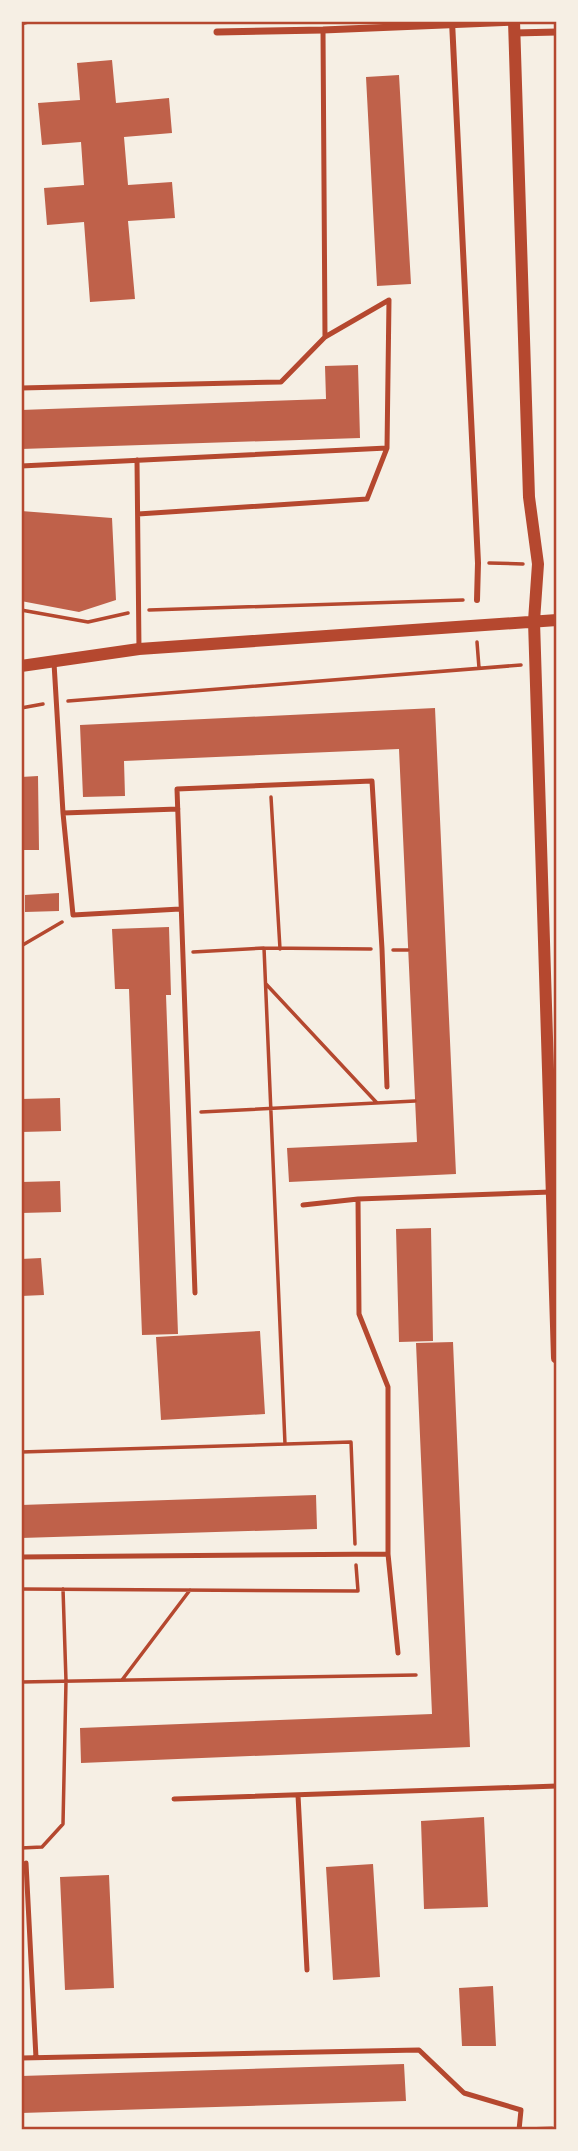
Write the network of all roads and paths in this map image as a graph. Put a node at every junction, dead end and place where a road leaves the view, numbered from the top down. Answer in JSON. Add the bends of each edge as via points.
{"nodes":[{"id":1,"x":29,"y":21,"type":"edge"},
{"id":2,"x":21,"y":23,"type":"edge"},
{"id":3,"x":452,"y":23,"type":"edge"},
{"id":4,"x":514,"y":25,"type":"edge"},
{"id":5,"x":323,"y":30,"type":"junction"},
{"id":6,"x":217,"y":32,"type":"dead end"},
{"id":7,"x":557,"y":32,"type":"edge"},
{"id":8,"x":325,"y":337,"type":"junction"},
{"id":9,"x":21,"y":388,"type":"edge"},
{"id":10,"x":387,"y":448,"type":"junction"},
{"id":11,"x":137,"y":460,"type":"junction"},
{"id":12,"x":21,"y":466,"type":"edge"},
{"id":13,"x":138,"y":514,"type":"junction"},
{"id":14,"x":478,"y":563,"type":"junction"},
{"id":15,"x":538,"y":564,"type":"junction"},
{"id":16,"x":477,"y":600,"type":"joint"},
{"id":17,"x":21,"y":610,"type":"edge"},
{"id":18,"x":139,"y":610,"type":"junction"},
{"id":19,"x":557,"y":620,"type":"edge"},
{"id":20,"x":534,"y":621,"type":"junction"},
{"id":21,"x":139,"y":649,"type":"junction"},
{"id":22,"x":54,"y":660,"type":"junction"},
{"id":23,"x":21,"y":666,"type":"edge"},
{"id":24,"x":478,"y":668,"type":"dead end"},
{"id":25,"x":56,"y":702,"type":"junction"},
{"id":26,"x":21,"y":708,"type":"edge"},
{"id":27,"x":270,"y":785,"type":"junction"},
{"id":28,"x":178,"y":809,"type":"junction"},
{"id":29,"x":63,"y":813,"type":"junction"},
{"id":30,"x":180,"y":909,"type":"junction"},
{"id":31,"x":73,"y":915,"type":"junction"},
{"id":32,"x":21,"y":946,"type":"edge"},
{"id":33,"x":264,"y":948,"type":"junction"},
{"id":34,"x":280,"y":949,"type":"junction"},
{"id":35,"x":382,"y":949,"type":"junction"},
{"id":36,"x":408,"y":950,"type":"dead end"},
{"id":37,"x":182,"y":952,"type":"junction"},
{"id":38,"x":266,"y":984,"type":"junction"},
{"id":39,"x":387,"y":1087,"type":"dead end"},
{"id":40,"x":415,"y":1101,"type":"dead end"},
{"id":41,"x":377,"y":1103,"type":"junction"},
{"id":42,"x":271,"y":1108,"type":"junction"},
{"id":43,"x":188,"y":1112,"type":"junction"},
{"id":44,"x":551,"y":1192,"type":"junction"},
{"id":45,"x":358,"y":1199,"type":"junction"},
{"id":46,"x":303,"y":1205,"type":"dead end"},
{"id":47,"x":555,"y":1245,"type":"edge"},
{"id":48,"x":195,"y":1293,"type":"dead end"},
{"id":49,"x":557,"y":1358,"type":"edge"},
{"id":50,"x":285,"y":1444,"type":"junction"},
{"id":51,"x":21,"y":1452,"type":"edge"},
{"id":52,"x":388,"y":1554,"type":"junction"},
{"id":53,"x":356,"y":1555,"type":"junction"},
{"id":54,"x":21,"y":1557,"type":"edge"},
{"id":55,"x":21,"y":1589,"type":"edge"},
{"id":56,"x":63,"y":1589,"type":"junction"},
{"id":57,"x":190,"y":1590,"type":"junction"},
{"id":58,"x":398,"y":1653,"type":"dead end"},
{"id":59,"x":416,"y":1675,"type":"dead end"},
{"id":60,"x":122,"y":1680,"type":"junction"},
{"id":61,"x":66,"y":1681,"type":"junction"},
{"id":62,"x":21,"y":1682,"type":"edge"},
{"id":63,"x":557,"y":1786,"type":"edge"},
{"id":64,"x":298,"y":1795,"type":"junction"},
{"id":65,"x":174,"y":1799,"type":"dead end"},
{"id":66,"x":21,"y":1848,"type":"edge"},
{"id":67,"x":26,"y":1863,"type":"dead end"},
{"id":68,"x":306,"y":1970,"type":"dead end"},
{"id":69,"x":21,"y":2058,"type":"edge"},
{"id":70,"x":36,"y":2058,"type":"junction"},
{"id":71,"x":552,"y":2129,"type":"edge"},
{"id":72,"x":520,"y":2130,"type":"edge"}],
"edges":[{"from":1,"to":2,"type":"lane"},
{"from":3,"to":4,"type":"street"},
{"from":3,"to":5,"type":"street"},
{"from":3,"to":14,"type":"street"},
{"from":4,"to":7,"type":"street"},
{"from":4,"to":15,"type":"street","via":[[529,497]]},
{"from":5,"to":6,"type":"street"},
{"from":5,"to":8,"type":"lane"},
{"from":8,"to":9,"type":"lane","via":[[281,382]]},
{"from":8,"to":10,"type":"lane","via":[[389,300]]},
{"from":10,"to":11,"type":"lane"},
{"from":10,"to":13,"type":"lane","via":[[367,499]]},
{"from":11,"to":12,"type":"lane"},
{"from":11,"to":13,"type":"lane"},
{"from":13,"to":18,"type":"lane"},
{"from":14,"to":15,"type":"path"},
{"from":14,"to":16,"type":"street"},
{"from":15,"to":20,"type":"street"},
{"from":16,"to":18,"type":"path"},
{"from":17,"to":18,"type":"path","via":[[88,622]]},
{"from":18,"to":21,"type":"lane"},
{"from":19,"to":20,"type":"street"},
{"from":20,"to":21,"type":"street"},
{"from":20,"to":44,"type":"street"},
{"from":21,"to":22,"type":"street"},
{"from":22,"to":23,"type":"street"},
{"from":22,"to":25,"type":"lane"},
{"from":24,"to":25,"type":"path"},
{"from":25,"to":26,"type":"path"},
{"from":25,"to":29,"type":"lane"},
{"from":27,"to":28,"type":"lane","via":[[177,789]]},
{"from":27,"to":34,"type":"path"},
{"from":27,"to":35,"type":"lane","via":[[372,781]]},
{"from":28,"to":29,"type":"lane"},
{"from":28,"to":30,"type":"lane"},
{"from":29,"to":31,"type":"lane"},
{"from":30,"to":31,"type":"lane"},
{"from":30,"to":37,"type":"lane"},
{"from":31,"to":32,"type":"path"},
{"from":33,"to":34,"type":"path"},
{"from":33,"to":37,"type":"path"},
{"from":33,"to":38,"type":"path"},
{"from":34,"to":35,"type":"path"},
{"from":35,"to":36,"type":"path"},
{"from":35,"to":39,"type":"lane"},
{"from":37,"to":43,"type":"lane"},
{"from":38,"to":41,"type":"path"},
{"from":38,"to":42,"type":"path"},
{"from":40,"to":41,"type":"path"},
{"from":41,"to":42,"type":"path"},
{"from":42,"to":43,"type":"path"},
{"from":42,"to":50,"type":"path"},
{"from":43,"to":48,"type":"lane"},
{"from":44,"to":45,"type":"lane"},
{"from":44,"to":47,"type":"street"},
{"from":45,"to":46,"type":"lane"},
{"from":45,"to":52,"type":"lane","via":[[359,1314],[388,1387]]},
{"from":47,"to":49,"type":"street"},
{"from":50,"to":51,"type":"path"},
{"from":50,"to":53,"type":"path","via":[[351,1442]]},
{"from":52,"to":53,"type":"lane"},
{"from":52,"to":58,"type":"lane"},
{"from":53,"to":54,"type":"lane"},
{"from":53,"to":57,"type":"path","via":[[358,1591]]},
{"from":55,"to":56,"type":"path"},
{"from":56,"to":57,"type":"path"},
{"from":56,"to":61,"type":"path"},
{"from":57,"to":60,"type":"path"},
{"from":59,"to":60,"type":"path"},
{"from":60,"to":61,"type":"path"},
{"from":61,"to":62,"type":"path"},
{"from":61,"to":66,"type":"path","via":[[63,1824],[42,1847]]},
{"from":63,"to":64,"type":"lane"},
{"from":64,"to":65,"type":"lane"},
{"from":64,"to":68,"type":"lane"},
{"from":67,"to":70,"type":"lane"},
{"from":69,"to":70,"type":"lane"},
{"from":70,"to":72,"type":"lane","via":[[419,2050],[464,2093],[521,2110]]},
{"from":71,"to":72,"type":"lane"}]}
